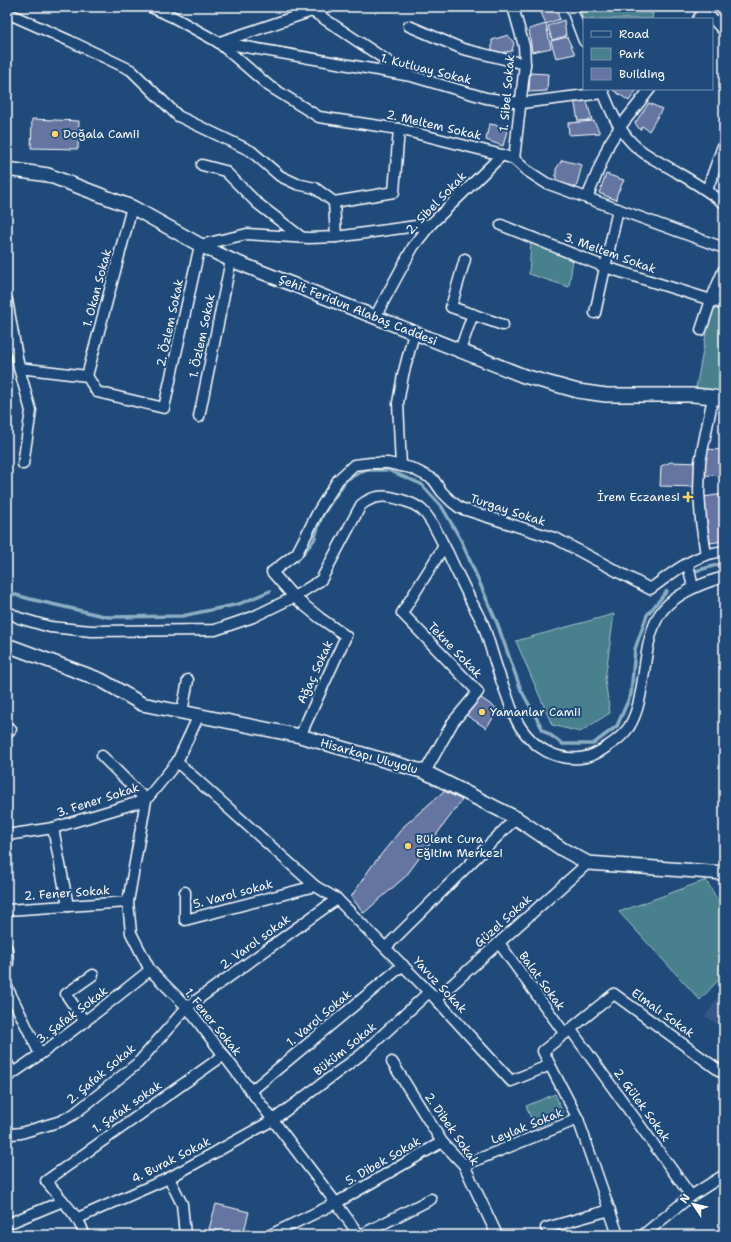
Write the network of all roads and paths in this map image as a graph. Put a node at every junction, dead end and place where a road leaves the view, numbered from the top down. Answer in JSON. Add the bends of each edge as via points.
{"nodes":[{"id":1,"x":151,"y":7,"type":"edge"},
{"id":2,"x":513,"y":7,"type":"edge"},
{"id":3,"x":572,"y":7,"type":"edge"},
{"id":4,"x":312,"y":9,"type":"edge"},
{"id":5,"x":7,"y":13,"type":"edge"},
{"id":6,"x":713,"y":19,"type":"edge"},
{"id":7,"x":408,"y":26,"type":"dead end"},
{"id":8,"x":724,"y":31,"type":"edge"},
{"id":9,"x":583,"y":38,"type":"edge"},
{"id":10,"x":218,"y":42,"type":"junction"},
{"id":11,"x":525,"y":64,"type":"junction"},
{"id":12,"x":411,"y":76,"type":"junction"},
{"id":13,"x":649,"y":90,"type":"edge"},
{"id":14,"x":603,"y":91,"type":"edge"},
{"id":15,"x":520,"y":103,"type":"junction"},
{"id":16,"x":620,"y":127,"type":"junction"},
{"id":17,"x":399,"y":129,"type":"junction"},
{"id":18,"x":724,"y":143,"type":"edge"},
{"id":19,"x":502,"y":155,"type":"junction"},
{"id":20,"x":514,"y":159,"type":"junction"},
{"id":21,"x":202,"y":165,"type":"dead end"},
{"id":22,"x":7,"y":169,"type":"edge"},
{"id":23,"x":707,"y":190,"type":"junction"},
{"id":24,"x":587,"y":198,"type":"junction"},
{"id":25,"x":334,"y":202,"type":"junction"},
{"id":26,"x":724,"y":203,"type":"edge"},
{"id":27,"x":132,"y":207,"type":"junction"},
{"id":28,"x":618,"y":209,"type":"junction"},
{"id":29,"x":431,"y":224,"type":"junction"},
{"id":30,"x":501,"y":225,"type":"dead end"},
{"id":31,"x":336,"y":236,"type":"junction"},
{"id":32,"x":301,"y":237,"type":"junction"},
{"id":33,"x":200,"y":245,"type":"junction"},
{"id":34,"x":724,"y":248,"type":"edge"},
{"id":35,"x":465,"y":259,"type":"dead end"},
{"id":36,"x":231,"y":260,"type":"junction"},
{"id":37,"x":605,"y":268,"type":"junction"},
{"id":38,"x":724,"y":269,"type":"edge"},
{"id":39,"x":7,"y":300,"type":"edge"},
{"id":40,"x":711,"y":300,"type":"junction"},
{"id":41,"x":724,"y":304,"type":"edge"},
{"id":42,"x":595,"y":313,"type":"dead end"},
{"id":43,"x":473,"y":314,"type":"junction"},
{"id":44,"x":375,"y":316,"type":"junction"},
{"id":45,"x":503,"y":325,"type":"dead end"},
{"id":46,"x":701,"y":330,"type":"dead end"},
{"id":47,"x":414,"y":333,"type":"junction"},
{"id":48,"x":460,"y":350,"type":"junction"},
{"id":49,"x":19,"y":368,"type":"junction"},
{"id":50,"x":87,"y":376,"type":"junction"},
{"id":51,"x":719,"y":398,"type":"edge"},
{"id":52,"x":199,"y":417,"type":"dead end"},
{"id":53,"x":23,"y":464,"type":"dead end"},
{"id":54,"x":401,"y":466,"type":"junction"},
{"id":55,"x":444,"y":546,"type":"junction"},
{"id":56,"x":724,"y":551,"type":"edge"},
{"id":57,"x":706,"y":555,"type":"junction"},
{"id":58,"x":688,"y":564,"type":"junction"},
{"id":59,"x":724,"y":578,"type":"edge"},
{"id":60,"x":693,"y":588,"type":"junction"},
{"id":61,"x":294,"y":597,"type":"junction"},
{"id":62,"x":7,"y":611,"type":"edge"},
{"id":63,"x":7,"y":645,"type":"edge"},
{"id":64,"x":188,"y":680,"type":"dead end"},
{"id":65,"x":182,"y":712,"type":"junction"},
{"id":66,"x":199,"y":715,"type":"junction"},
{"id":67,"x":300,"y":736,"type":"junction"},
{"id":68,"x":102,"y":756,"type":"dead end"},
{"id":69,"x":177,"y":762,"type":"junction"},
{"id":70,"x":426,"y":772,"type":"junction"},
{"id":71,"x":146,"y":800,"type":"junction"},
{"id":72,"x":516,"y":818,"type":"junction"},
{"id":73,"x":53,"y":828,"type":"junction"},
{"id":74,"x":7,"y":835,"type":"edge"},
{"id":75,"x":588,"y":863,"type":"junction"},
{"id":76,"x":724,"y":873,"type":"edge"},
{"id":77,"x":315,"y":886,"type":"junction"},
{"id":78,"x":185,"y":892,"type":"dead end"},
{"id":79,"x":337,"y":899,"type":"junction"},
{"id":80,"x":128,"y":902,"type":"junction"},
{"id":81,"x":68,"y":906,"type":"junction"},
{"id":82,"x":7,"y":910,"type":"edge"},
{"id":83,"x":499,"y":943,"type":"junction"},
{"id":84,"x":386,"y":947,"type":"junction"},
{"id":85,"x":7,"y":949,"type":"edge"},
{"id":86,"x":403,"y":965,"type":"junction"},
{"id":87,"x":7,"y":969,"type":"edge"},
{"id":88,"x":150,"y":970,"type":"junction"},
{"id":89,"x":93,"y":975,"type":"dead end"},
{"id":90,"x":7,"y":987,"type":"edge"},
{"id":91,"x":432,"y":995,"type":"junction"},
{"id":92,"x":188,"y":1007,"type":"junction"},
{"id":93,"x":85,"y":1022,"type":"junction"},
{"id":94,"x":568,"y":1032,"type":"junction"},
{"id":95,"x":40,"y":1054,"type":"junction"},
{"id":96,"x":224,"y":1055,"type":"junction"},
{"id":97,"x":392,"y":1062,"type":"dead end"},
{"id":98,"x":7,"y":1063,"type":"edge"},
{"id":99,"x":550,"y":1065,"type":"junction"},
{"id":100,"x":724,"y":1074,"type":"edge"},
{"id":101,"x":10,"y":1075,"type":"edge"},
{"id":102,"x":251,"y":1091,"type":"junction"},
{"id":103,"x":578,"y":1119,"type":"junction"},
{"id":104,"x":273,"y":1120,"type":"junction"},
{"id":105,"x":7,"y":1131,"type":"edge"},
{"id":106,"x":442,"y":1142,"type":"junction"},
{"id":107,"x":464,"y":1165,"type":"junction"},
{"id":108,"x":724,"y":1175,"type":"edge"},
{"id":109,"x":169,"y":1178,"type":"junction"},
{"id":110,"x":691,"y":1196,"type":"junction"},
{"id":111,"x":431,"y":1199,"type":"dead end"},
{"id":112,"x":63,"y":1201,"type":"junction"},
{"id":113,"x":336,"y":1203,"type":"junction"},
{"id":114,"x":610,"y":1210,"type":"junction"},
{"id":115,"x":78,"y":1218,"type":"junction"},
{"id":116,"x":12,"y":1222,"type":"dead end"},
{"id":117,"x":546,"y":1228,"type":"dead end"},
{"id":118,"x":84,"y":1235,"type":"edge"},
{"id":119,"x":185,"y":1235,"type":"edge"},
{"id":120,"x":270,"y":1235,"type":"edge"},
{"id":121,"x":360,"y":1235,"type":"edge"},
{"id":122,"x":497,"y":1235,"type":"edge"},
{"id":123,"x":618,"y":1235,"type":"edge"},
{"id":124,"x":643,"y":1235,"type":"edge"}],
"edges":[{"from":1,"to":10,"type":"street","name":"2. Meltem Sokak"},
{"from":2,"to":11,"type":"street","name":"1. Sibel Sokak","via":[[524,46]]},
{"from":3,"to":9,"type":"street"},
{"from":4,"to":10,"type":"street"},
{"from":4,"to":12,"type":"street"},
{"from":5,"to":25,"type":"street","via":[[131,70],[178,116],[251,151],[280,176],[297,184],[315,188]]},
{"from":6,"to":8,"type":"street"},
{"from":7,"to":11,"type":"street","via":[[463,49]]},
{"from":10,"to":12,"type":"street","name":"1. Kutluay Sokak"},
{"from":10,"to":17,"type":"street","name":"2. Meltem Sokak","via":[[269,86],[319,117]]},
{"from":11,"to":15,"type":"street","name":"1. Sibel Sokak"},
{"from":12,"to":15,"type":"street","name":"1. Kutluay Sokak","via":[[486,98]]},
{"from":13,"to":16,"type":"street"},
{"from":14,"to":15,"type":"street","name":"1. Kutluay Sokak"},
{"from":14,"to":16,"type":"street"},
{"from":15,"to":20,"type":"street","name":"1. Sibel Sokak"},
{"from":16,"to":23,"type":"street","via":[[632,143]]},
{"from":16,"to":24,"type":"street","via":[[609,144]]},
{"from":17,"to":19,"type":"street","name":"2. Meltem Sokak"},
{"from":17,"to":25,"type":"street","via":[[394,192]]},
{"from":18,"to":23,"type":"street"},
{"from":19,"to":20,"type":"street","name":"2. Meltem Sokak"},
{"from":19,"to":29,"type":"street","name":"2. Sibel Sokak"},
{"from":20,"to":24,"type":"street","name":"2. Meltem Sokak","via":[[546,184]]},
{"from":21,"to":32,"type":"street","via":[[224,171],[257,203]]},
{"from":22,"to":27,"type":"street","name":"Şehit Feridun Alabaş Caddesi","via":[[48,175]]},
{"from":23,"to":26,"type":"street"},
{"from":24,"to":28,"type":"street","name":"2. Meltem Sokak"},
{"from":25,"to":31,"type":"street"},
{"from":27,"to":33,"type":"street","name":"Şehit Feridun Alabaş Caddesi"},
{"from":27,"to":50,"type":"street","name":"1. Okan Sokak"},
{"from":28,"to":34,"type":"street","name":"2. Meltem Sokak"},
{"from":28,"to":37,"type":"street"},
{"from":29,"to":31,"type":"street"},
{"from":29,"to":44,"type":"street","name":"2. Sibel Sokak","via":[[413,247]]},
{"from":30,"to":37,"type":"street","name":"3. Meltem Sokak"},
{"from":31,"to":32,"type":"street"},
{"from":32,"to":33,"type":"street","via":[[247,234]]},
{"from":33,"to":36,"type":"street","name":"Şehit Feridun Alabaş Caddesi"},
{"from":33,"to":50,"type":"street","name":"2. Özlem Sokak","via":[[164,408],[97,392]]},
{"from":35,"to":43,"type":"street","via":[[451,307]]},
{"from":36,"to":44,"type":"street","name":"Şehit Feridun Alabaş Caddesi"},
{"from":36,"to":52,"type":"street","name":"1. Özlem Sokak"},
{"from":37,"to":40,"type":"street","name":"3. Meltem Sokak"},
{"from":37,"to":42,"type":"street"},
{"from":38,"to":40,"type":"street"},
{"from":39,"to":49,"type":"street"},
{"from":40,"to":41,"type":"street","name":"3. Meltem Sokak"},
{"from":40,"to":46,"type":"street"},
{"from":43,"to":45,"type":"street"},
{"from":43,"to":48,"type":"street"},
{"from":44,"to":47,"type":"street","name":"Şehit Feridun Alabaş Caddesi"},
{"from":47,"to":48,"type":"street","name":"Şehit Feridun Alabaş Caddesi"},
{"from":47,"to":54,"type":"street","via":[[398,403]]},
{"from":48,"to":51,"type":"street","name":"Şehit Feridun Alabaş Caddesi","via":[[524,376],[578,391],[606,395],[693,395]]},
{"from":49,"to":50,"type":"street"},
{"from":49,"to":53,"type":"street","via":[[31,411]]},
{"from":51,"to":57,"type":"street","via":[[700,462],[700,514]]},
{"from":54,"to":58,"type":"street","name":"Turgay Sokak","via":[[433,479],[451,502],[460,508],[557,539],[650,589]]},
{"from":54,"to":61,"type":"street","name":"Turgay Sokak","via":[[388,463],[354,465],[338,480],[318,512],[298,553],[272,572]]},
{"from":55,"to":60,"type":"street","via":[[482,622],[512,712],[520,727],[539,747],[550,754],[568,758],[597,754],[616,741],[629,727],[637,708],[650,638],[658,616],[673,601]]},
{"from":55,"to":61,"type":"street","via":[[422,510],[394,497],[378,496],[361,505],[321,580]]},
{"from":55,"to":70,"type":"street","name":"Tekne Sokak","via":[[402,613],[478,692],[453,722]]},
{"from":56,"to":57,"type":"street"},
{"from":57,"to":58,"type":"street"},
{"from":58,"to":60,"type":"street"},
{"from":59,"to":60,"type":"street"},
{"from":61,"to":62,"type":"street","via":[[253,617],[215,630],[91,631],[50,627],[19,618]]},
{"from":61,"to":67,"type":"street","name":"Ağaç Sokak","via":[[346,636]]},
{"from":63,"to":65,"type":"street","name":"Hisarkapı Uluyolu","via":[[101,680],[142,704]]},
{"from":64,"to":65,"type":"street"},
{"from":65,"to":66,"type":"street","name":"Hisarkapı Uluyolu"},
{"from":66,"to":67,"type":"street","name":"Hisarkapı Uluyolu"},
{"from":66,"to":69,"type":"street","name":"3. Fener Sokak"},
{"from":67,"to":70,"type":"street","name":"Hisarkapı Uluyolu"},
{"from":68,"to":71,"type":"street"},
{"from":69,"to":71,"type":"street","name":"3. Fener Sokak"},
{"from":69,"to":77,"type":"street","name":"Yavuz Sokak"},
{"from":70,"to":72,"type":"street","name":"Hisarkapı Uluyolu"},
{"from":71,"to":73,"type":"street","name":"3. Fener Sokak"},
{"from":71,"to":80,"type":"street","name":"1. Fener Sokak"},
{"from":72,"to":75,"type":"street","name":"Hisarkapı Uluyolu"},
{"from":72,"to":84,"type":"street"},
{"from":73,"to":74,"type":"street","name":"3. Fener Sokak"},
{"from":73,"to":81,"type":"street"},
{"from":75,"to":76,"type":"street","name":"Hisarkapı Uluyolu"},
{"from":75,"to":83,"type":"street","name":"Güzel Sokak"},
{"from":77,"to":78,"type":"street","name":"5. Varol sokak","via":[[185,920]]},
{"from":77,"to":79,"type":"street","name":"Yavuz Sokak"},
{"from":79,"to":84,"type":"street","name":"Yavuz Sokak"},
{"from":79,"to":92,"type":"street","name":"2. Varol sokak"},
{"from":80,"to":81,"type":"street","name":"2. Fener Sokak"},
{"from":80,"to":88,"type":"street","name":"1. Fener Sokak","via":[[131,933]]},
{"from":81,"to":82,"type":"street","name":"2. Fener Sokak"},
{"from":83,"to":91,"type":"street","name":"Güzel Sokak"},
{"from":83,"to":94,"type":"street","name":"Balat Sokak"},
{"from":84,"to":86,"type":"street","name":"Yavuz Sokak"},
{"from":85,"to":87,"type":"street"},
{"from":86,"to":91,"type":"street","name":"Yavuz Sokak"},
{"from":86,"to":102,"type":"street","name":"1. Varol Sokak"},
{"from":88,"to":92,"type":"street","name":"1. Fener Sokak"},
{"from":88,"to":93,"type":"street","name":"3. Şafak Sokak"},
{"from":89,"to":93,"type":"street","via":[[66,994]]},
{"from":90,"to":95,"type":"street"},
{"from":91,"to":99,"type":"street","name":"Yavuz Sokak","via":[[511,1081]]},
{"from":91,"to":104,"type":"street","name":"Büküm Sokak","via":[[362,1054]]},
{"from":92,"to":96,"type":"street","name":"1. Fener Sokak"},
{"from":92,"to":105,"type":"street","name":"2. Şafak Sokak","via":[[138,1063],[74,1114],[61,1121],[21,1133],[12,1134]]},
{"from":93,"to":95,"type":"street","name":"3. Şafak Sokak"},
{"from":94,"to":99,"type":"street","name":"Elmalı Sokak","via":[[543,1051]]},
{"from":94,"to":100,"type":"street","name":"Elmalı Sokak","via":[[614,994]]},
{"from":94,"to":110,"type":"street","name":"2. Gülek Sokak"},
{"from":95,"to":101,"type":"street","name":"3. Şafak Sokak"},
{"from":96,"to":102,"type":"street","name":"1. Fener Sokak"},
{"from":96,"to":112,"type":"street","name":"1. Şafak sokak","via":[[46,1181]]},
{"from":97,"to":106,"type":"street","name":"2. Dibek Sokak"},
{"from":98,"to":101,"type":"street"},
{"from":99,"to":103,"type":"street"},
{"from":102,"to":104,"type":"street","name":"1. Fener Sokak"},
{"from":103,"to":107,"type":"street","name":"Leylak Sokak"},
{"from":103,"to":114,"type":"street"},
{"from":104,"to":109,"type":"street","name":"4. Burak Sokak"},
{"from":104,"to":113,"type":"street","name":"1. Fener Sokak"},
{"from":106,"to":107,"type":"street","name":"2. Dibek Sokak"},
{"from":106,"to":113,"type":"street","name":"5. Dibek Sokak"},
{"from":107,"to":122,"type":"street","name":"2. Dibek Sokak"},
{"from":108,"to":110,"type":"street"},
{"from":109,"to":115,"type":"street","name":"4. Burak Sokak"},
{"from":109,"to":119,"type":"street","via":[[182,1204]]},
{"from":110,"to":124,"type":"street"},
{"from":111,"to":121,"type":"street"},
{"from":112,"to":115,"type":"street"},
{"from":112,"to":116,"type":"street"},
{"from":113,"to":120,"type":"street","name":"5. Dibek Sokak"},
{"from":113,"to":121,"type":"street","name":"1. Fener Sokak"},
{"from":114,"to":117,"type":"street"},
{"from":114,"to":123,"type":"street"},
{"from":115,"to":118,"type":"street"}]}
